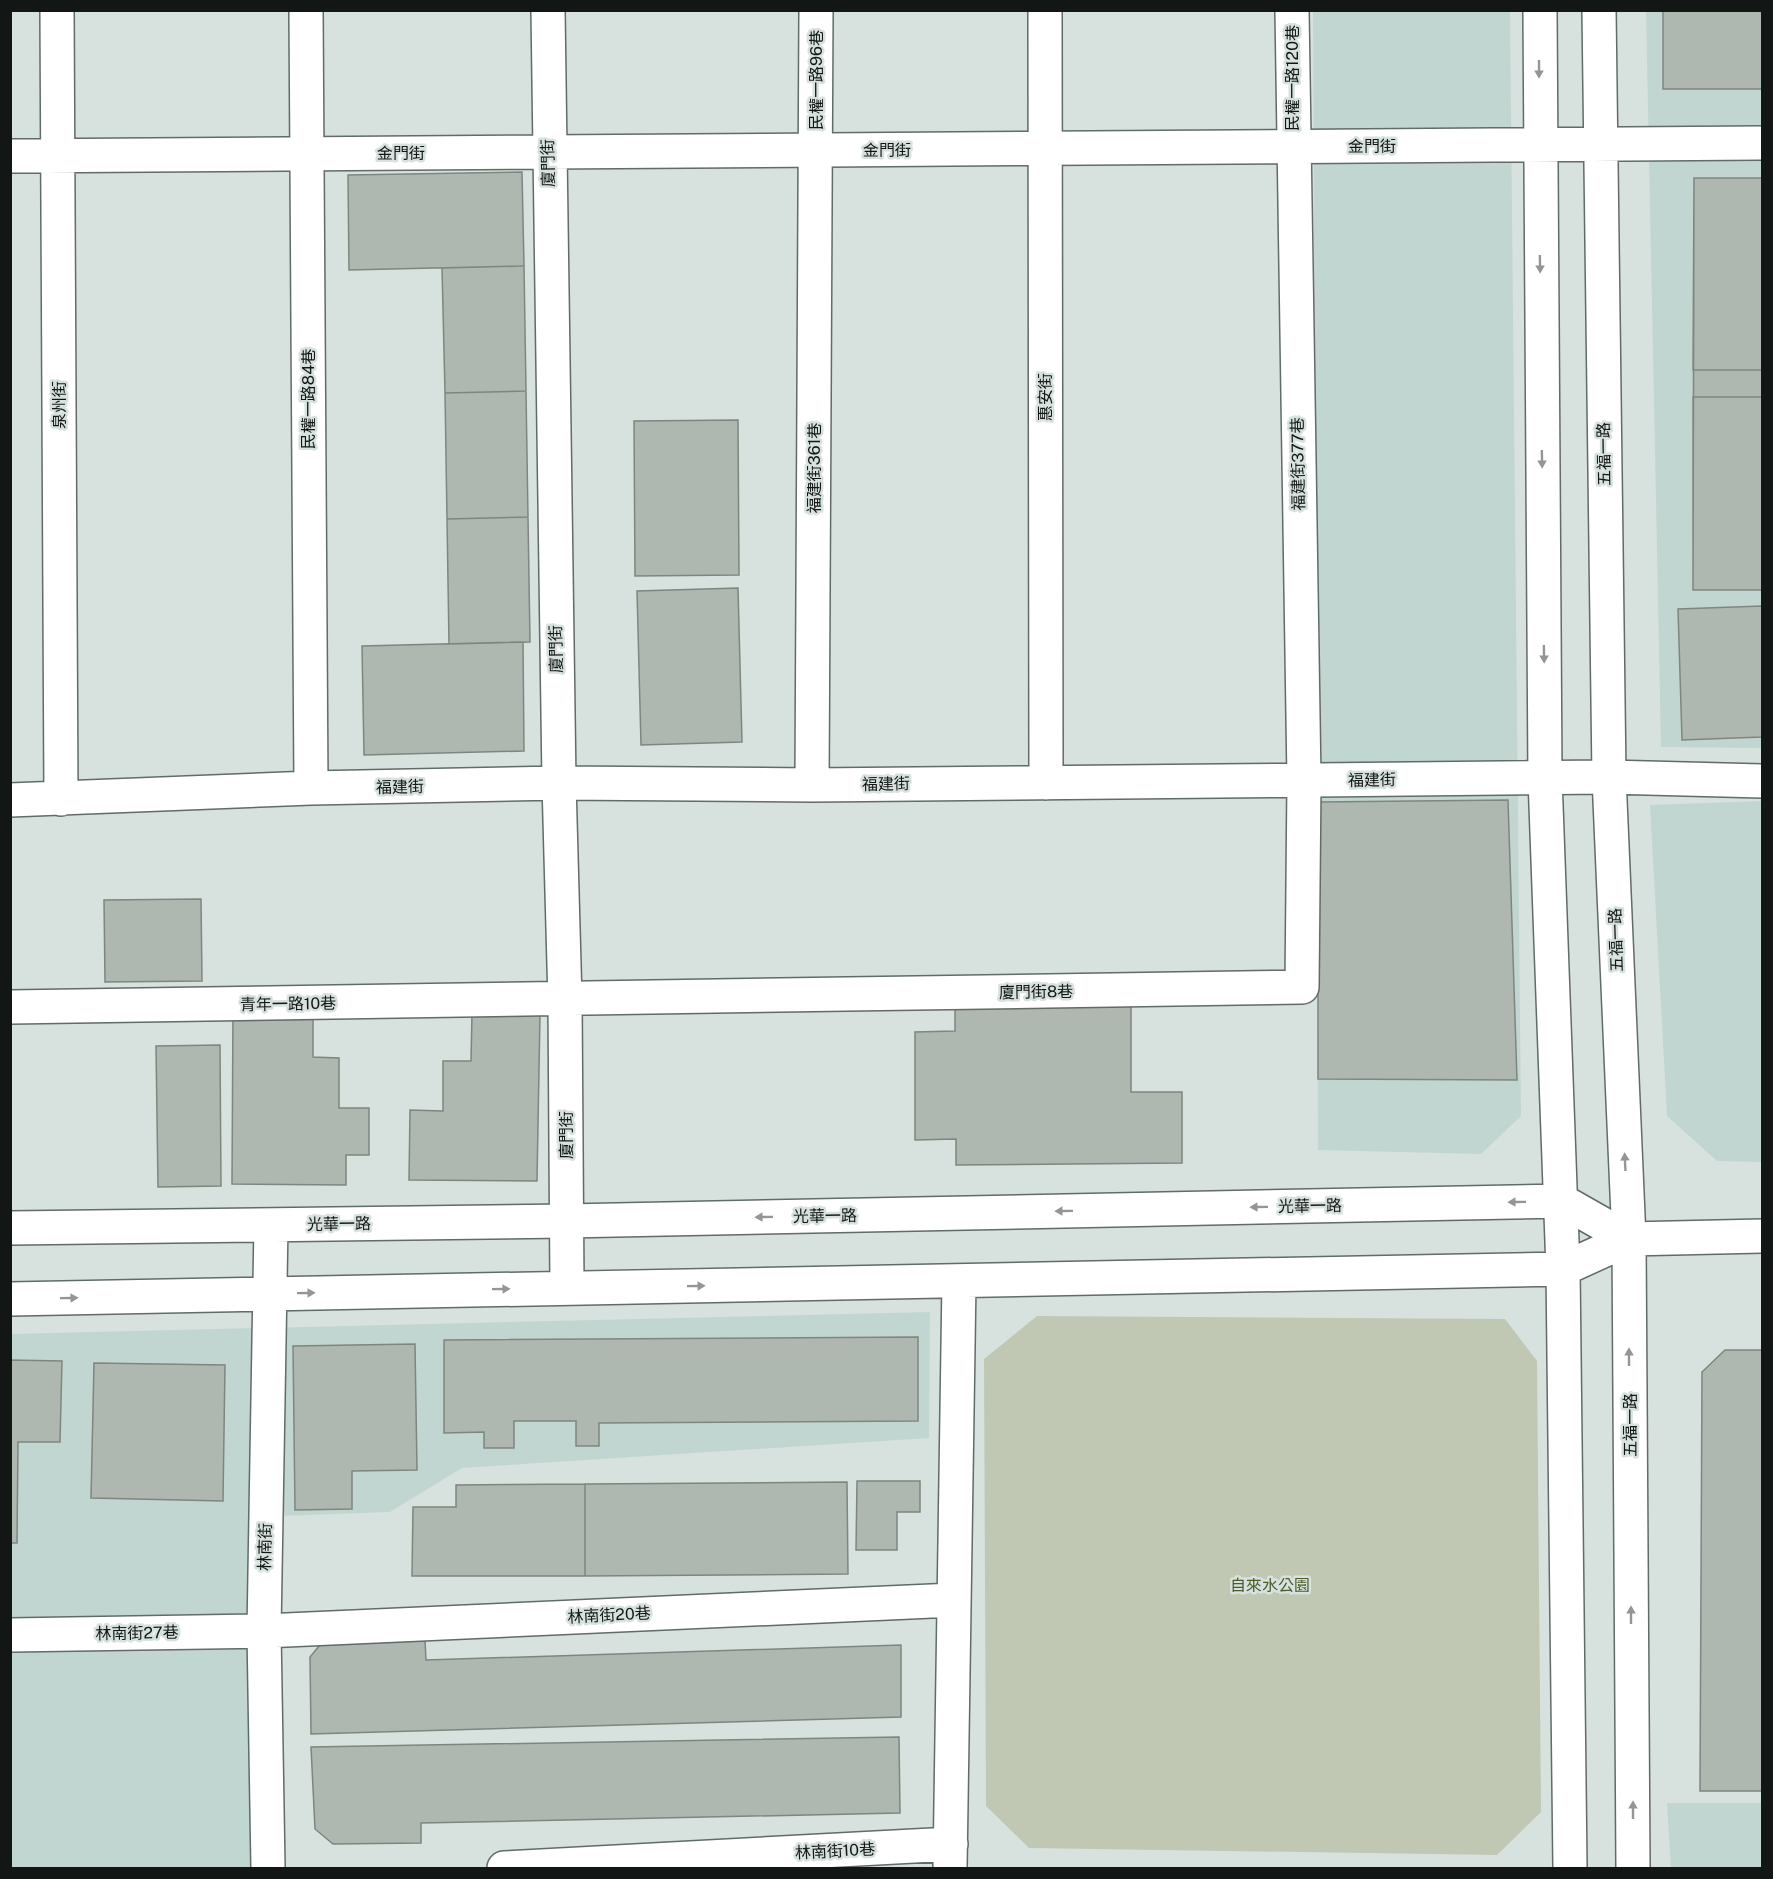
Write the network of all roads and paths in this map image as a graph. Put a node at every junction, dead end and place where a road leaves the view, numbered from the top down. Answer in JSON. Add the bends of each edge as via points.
{"nodes":[{"id":1,"x":57,"y":10,"type":"edge"},
{"id":2,"x":306,"y":10,"type":"edge"},
{"id":3,"x":548,"y":10,"type":"edge"},
{"id":4,"x":816,"y":10,"type":"edge"},
{"id":5,"x":1045,"y":10,"type":"edge"},
{"id":6,"x":1292,"y":10,"type":"edge"},
{"id":7,"x":1540,"y":10,"type":"edge"},
{"id":8,"x":1599,"y":10,"type":"edge"},
{"id":9,"x":1762,"y":143,"type":"edge"},
{"id":10,"x":1601,"y":144,"type":"junction"},
{"id":11,"x":1539,"y":145,"type":"junction"},
{"id":12,"x":1293,"y":146,"type":"junction"},
{"id":13,"x":1045,"y":148,"type":"junction"},
{"id":14,"x":816,"y":150,"type":"junction"},
{"id":15,"x":548,"y":152,"type":"junction"},
{"id":16,"x":306,"y":154,"type":"junction"},
{"id":17,"x":57,"y":155,"type":"junction"},
{"id":18,"x":10,"y":156,"type":"edge"},
{"id":19,"x":1609,"y":777,"type":"junction"},
{"id":20,"x":1545,"y":778,"type":"junction"},
{"id":21,"x":1304,"y":781,"type":"junction"},
{"id":22,"x":1762,"y":781,"type":"edge"},
{"id":23,"x":559,"y":783,"type":"junction"},
{"id":24,"x":1046,"y":783,"type":"junction"},
{"id":25,"x":812,"y":785,"type":"junction"},
{"id":26,"x":311,"y":788,"type":"junction"},
{"id":27,"x":61,"y":799,"type":"junction"},
{"id":28,"x":10,"y":800,"type":"edge"},
{"id":29,"x":565,"y":1001,"type":"junction"},
{"id":30,"x":10,"y":1007,"type":"edge"},
{"id":31,"x":1562,"y":1201,"type":"junction"},
{"id":32,"x":567,"y":1221,"type":"junction"},
{"id":33,"x":271,"y":1225,"type":"junction"},
{"id":34,"x":10,"y":1228,"type":"edge"},
{"id":35,"x":1762,"y":1236,"type":"edge"},
{"id":36,"x":1629,"y":1239,"type":"junction"},
{"id":37,"x":1563,"y":1269,"type":"junction"},
{"id":38,"x":958,"y":1281,"type":"junction"},
{"id":39,"x":567,"y":1288,"type":"junction"},
{"id":40,"x":269,"y":1293,"type":"junction"},
{"id":41,"x":10,"y":1299,"type":"edge"},
{"id":42,"x":954,"y":1600,"type":"junction"},
{"id":43,"x":264,"y":1631,"type":"junction"},
{"id":44,"x":10,"y":1635,"type":"edge"},
{"id":45,"x":950,"y":1856,"type":"edge"},
{"id":46,"x":268,"y":1869,"type":"edge"},
{"id":47,"x":504,"y":1869,"type":"edge"},
{"id":48,"x":1570,"y":1869,"type":"edge"},
{"id":49,"x":1633,"y":1869,"type":"edge"}],
"edges":[{"from":1,"to":17,"type":"street","name":"泉州街"},
{"from":2,"to":16,"type":"street","name":"民權一路84巷"},
{"from":3,"to":15,"type":"street","name":"廈門街"},
{"from":4,"to":14,"type":"street","name":"民權一路96巷"},
{"from":5,"to":13,"type":"street","name":"惠安街"},
{"from":6,"to":12,"type":"street","name":"民權一路120巷"},
{"from":7,"to":11,"type":"street","one_way":true},
{"from":8,"to":10,"type":"street","name":"五福一路"},
{"from":9,"to":10,"type":"street","name":"金門街"},
{"from":10,"to":11,"type":"street","name":"金門街"},
{"from":10,"to":19,"type":"street","name":"五福一路"},
{"from":11,"to":12,"type":"street","name":"金門街"},
{"from":11,"to":20,"type":"street","one_way":true},
{"from":12,"to":13,"type":"street","name":"金門街"},
{"from":12,"to":21,"type":"street","name":"福建街377巷"},
{"from":13,"to":14,"type":"street","name":"金門街"},
{"from":13,"to":24,"type":"street","name":"惠安街"},
{"from":14,"to":15,"type":"street","name":"金門街"},
{"from":14,"to":25,"type":"street","name":"福建街361巷"},
{"from":15,"to":16,"type":"street","name":"金門街"},
{"from":15,"to":23,"type":"street","name":"廈門街"},
{"from":16,"to":17,"type":"street","name":"金門街"},
{"from":16,"to":26,"type":"street","name":"民權一路84巷"},
{"from":17,"to":18,"type":"street","name":"金門街"},
{"from":17,"to":27,"type":"street","name":"泉州街"},
{"from":19,"to":20,"type":"street","name":"福建街"},
{"from":19,"to":22,"type":"street","name":"福建街"},
{"from":36,"to":19,"type":"street","name":"五福一路","one_way":true},
{"from":20,"to":21,"type":"street","name":"福建街"},
{"from":20,"to":31,"type":"street"},
{"from":21,"to":24,"type":"street","name":"福建街"},
{"from":21,"to":29,"type":"street","name":"廈門街8巷","via":[[1302,987]]},
{"from":23,"to":25,"type":"street","name":"福建街"},
{"from":23,"to":26,"type":"street","name":"福建街"},
{"from":23,"to":29,"type":"street","name":"廈門街"},
{"from":24,"to":25,"type":"street","name":"福建街"},
{"from":26,"to":27,"type":"street","name":"福建街"},
{"from":27,"to":28,"type":"street","name":"福建街"},
{"from":29,"to":30,"type":"street","name":"青年一路10巷"},
{"from":29,"to":32,"type":"street","name":"廈門街"},
{"from":31,"to":32,"type":"street","name":"光華一路","one_way":true},
{"from":31,"to":36,"type":"street"},
{"from":31,"to":37,"type":"street"},
{"from":32,"to":33,"type":"street","name":"光華一路"},
{"from":32,"to":39,"type":"street","name":"廈門街"},
{"from":33,"to":34,"type":"street","name":"光華一路"},
{"from":33,"to":40,"type":"street","name":"林南街"},
{"from":35,"to":36,"type":"street"},
{"from":36,"to":37,"type":"street"},
{"from":49,"to":36,"type":"street","name":"五福一路","one_way":true},
{"from":37,"to":38,"type":"street"},
{"from":37,"to":48,"type":"street"},
{"from":39,"to":38,"type":"street","one_way":true},
{"from":38,"to":42,"type":"street"},
{"from":40,"to":39,"type":"street","one_way":true},
{"from":41,"to":40,"type":"street","one_way":true},
{"from":40,"to":43,"type":"street","name":"林南街"},
{"from":42,"to":43,"type":"street","name":"林南街20巷"},
{"from":42,"to":45,"type":"street"},
{"from":43,"to":44,"type":"street","name":"林南街27巷"},
{"from":43,"to":46,"type":"street","name":"林南街"},
{"from":45,"to":47,"type":"street","name":"林南街10巷"}]}
